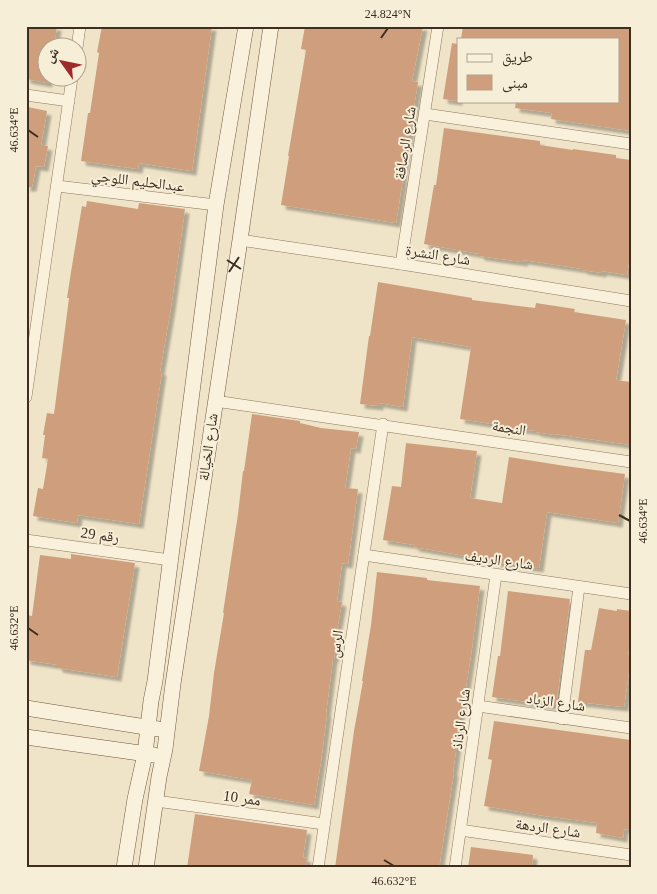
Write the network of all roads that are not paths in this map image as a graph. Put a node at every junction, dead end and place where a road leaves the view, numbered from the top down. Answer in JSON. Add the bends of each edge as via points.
{"nodes":[{"id":1,"x":246,"y":26,"type":"edge"},
{"id":2,"x":271,"y":26,"type":"edge"},
{"id":3,"x":438,"y":26,"type":"edge"},
{"id":4,"x":236,"y":87,"type":"junction"},
{"id":5,"x":71,"y":88,"type":"edge"},
{"id":6,"x":261,"y":92,"type":"junction"},
{"id":7,"x":26,"y":95,"type":"edge"},
{"id":8,"x":69,"y":101,"type":"junction"},
{"id":9,"x":425,"y":114,"type":"junction"},
{"id":10,"x":631,"y":144,"type":"edge"},
{"id":11,"x":226,"y":152,"type":"junction"},
{"id":12,"x":250,"y":165,"type":"junction"},
{"id":13,"x":57,"y":186,"type":"junction"},
{"id":14,"x":216,"y":206,"type":"junction"},
{"id":15,"x":240,"y":240,"type":"junction"},
{"id":16,"x":401,"y":264,"type":"junction"},
{"id":17,"x":631,"y":301,"type":"edge"},
{"id":18,"x":26,"y":397,"type":"edge"},
{"id":19,"x":215,"y":400,"type":"junction"},
{"id":20,"x":383,"y":424,"type":"junction"},
{"id":21,"x":631,"y":462,"type":"edge"},
{"id":22,"x":26,"y":540,"type":"edge"},
{"id":23,"x":364,"y":555,"type":"junction"},
{"id":24,"x":170,"y":560,"type":"junction"},
{"id":25,"x":496,"y":575,"type":"junction"},
{"id":26,"x":579,"y":587,"type":"junction"},
{"id":27,"x":631,"y":594,"type":"edge"},
{"id":28,"x":154,"y":681,"type":"junction"},
{"id":29,"x":173,"y":684,"type":"junction"},
{"id":30,"x":478,"y":706,"type":"junction"},
{"id":31,"x":26,"y":708,"type":"edge"},
{"id":32,"x":562,"y":719,"type":"junction"},
{"id":33,"x":148,"y":728,"type":"junction"},
{"id":34,"x":631,"y":728,"type":"edge"},
{"id":35,"x":167,"y":730,"type":"junction"},
{"id":36,"x":26,"y":737,"type":"edge"},
{"id":37,"x":145,"y":754,"type":"junction"},
{"id":38,"x":164,"y":756,"type":"junction"},
{"id":39,"x":156,"y":798,"type":"junction"},
{"id":40,"x":135,"y":799,"type":"junction"},
{"id":41,"x":324,"y":824,"type":"junction"},
{"id":42,"x":460,"y":830,"type":"junction"},
{"id":43,"x":631,"y":855,"type":"edge"},
{"id":44,"x":124,"y":868,"type":"edge"},
{"id":45,"x":146,"y":868,"type":"edge"},
{"id":46,"x":318,"y":868,"type":"edge"},
{"id":47,"x":455,"y":868,"type":"edge"}],
"edges":[{"from":1,"to":4,"type":"street","name":"شارع الخيالة"},
{"from":2,"to":6,"type":"street","name":"شارع الخيالة"},
{"from":3,"to":9,"type":"street","name":"شارع الرصافة"},
{"from":4,"to":6,"type":"street","via":[[239,101],[246,106],[253,107]]},
{"from":4,"to":11,"type":"street","name":"شارع الخيالة"},
{"from":5,"to":8,"type":"street"},
{"from":6,"to":12,"type":"street","name":"شارع الخيالة"},
{"from":7,"to":8,"type":"street"},
{"from":8,"to":13,"type":"street"},
{"from":9,"to":10,"type":"street"},
{"from":9,"to":16,"type":"street","name":"شارع الرصافة"},
{"from":11,"to":12,"type":"street","via":[[237,134],[246,136],[251,146]]},
{"from":11,"to":14,"type":"street","name":"شارع الخيالة"},
{"from":12,"to":15,"type":"street","name":"شارع الخيالة"},
{"from":13,"to":14,"type":"street","name":"عبدالحليم اللوجي"},
{"from":13,"to":18,"type":"street"},
{"from":14,"to":24,"type":"street","name":"شارع الخيالة"},
{"from":15,"to":16,"type":"street","name":"شارع النشرة"},
{"from":15,"to":19,"type":"street","name":"شارع الخيالة"},
{"from":16,"to":17,"type":"street","name":"شارع النشرة"},
{"from":19,"to":20,"type":"street","name":"النجمة"},
{"from":19,"to":29,"type":"street","name":"شارع الخيالة"},
{"from":20,"to":21,"type":"street","name":"النجمة"},
{"from":20,"to":23,"type":"street","name":"الرس"},
{"from":22,"to":24,"type":"street","name":"رقم 29"},
{"from":23,"to":25,"type":"street","name":"شارع الرديف"},
{"from":23,"to":41,"type":"street","name":"الرس"},
{"from":24,"to":28,"type":"street","name":"شارع الخيالة"},
{"from":25,"to":26,"type":"street","name":"شارع الرديف"},
{"from":25,"to":30,"type":"street","name":"شارع الرذاذ"},
{"from":26,"to":27,"type":"street","name":"شارع الرديف"},
{"from":26,"to":32,"type":"street"},
{"from":28,"to":29,"type":"street","via":[[153,710],[165,711]]},
{"from":28,"to":33,"type":"street","name":"شارع الخيالة"},
{"from":29,"to":35,"type":"street","name":"شارع الخيالة"},
{"from":30,"to":32,"type":"street","name":"شارع الزباد"},
{"from":30,"to":42,"type":"street","name":"شارع الرذاذ"},
{"from":31,"to":33,"type":"street"},
{"from":32,"to":34,"type":"street","name":"شارع الزباد"},
{"from":33,"to":35,"type":"street"},
{"from":33,"to":37,"type":"street","name":"شارع الخيالة"},
{"from":35,"to":38,"type":"street","name":"شارع الخيالة"},
{"from":36,"to":37,"type":"street"},
{"from":37,"to":38,"type":"street"},
{"from":37,"to":40,"type":"street","name":"شارع الخيالة"},
{"from":38,"to":39,"type":"street","name":"شارع الخيالة"},
{"from":39,"to":40,"type":"street","via":[[151,776],[144,780]]},
{"from":39,"to":41,"type":"street","name":"ممر 10"},
{"from":39,"to":45,"type":"street","name":"شارع الخيالة"},
{"from":40,"to":44,"type":"street","name":"شارع الخيالة"},
{"from":41,"to":46,"type":"street","name":"الرس"},
{"from":42,"to":43,"type":"street","name":"شارع الردهة"},
{"from":42,"to":47,"type":"street","name":"شارع الرذاذ"}]}
